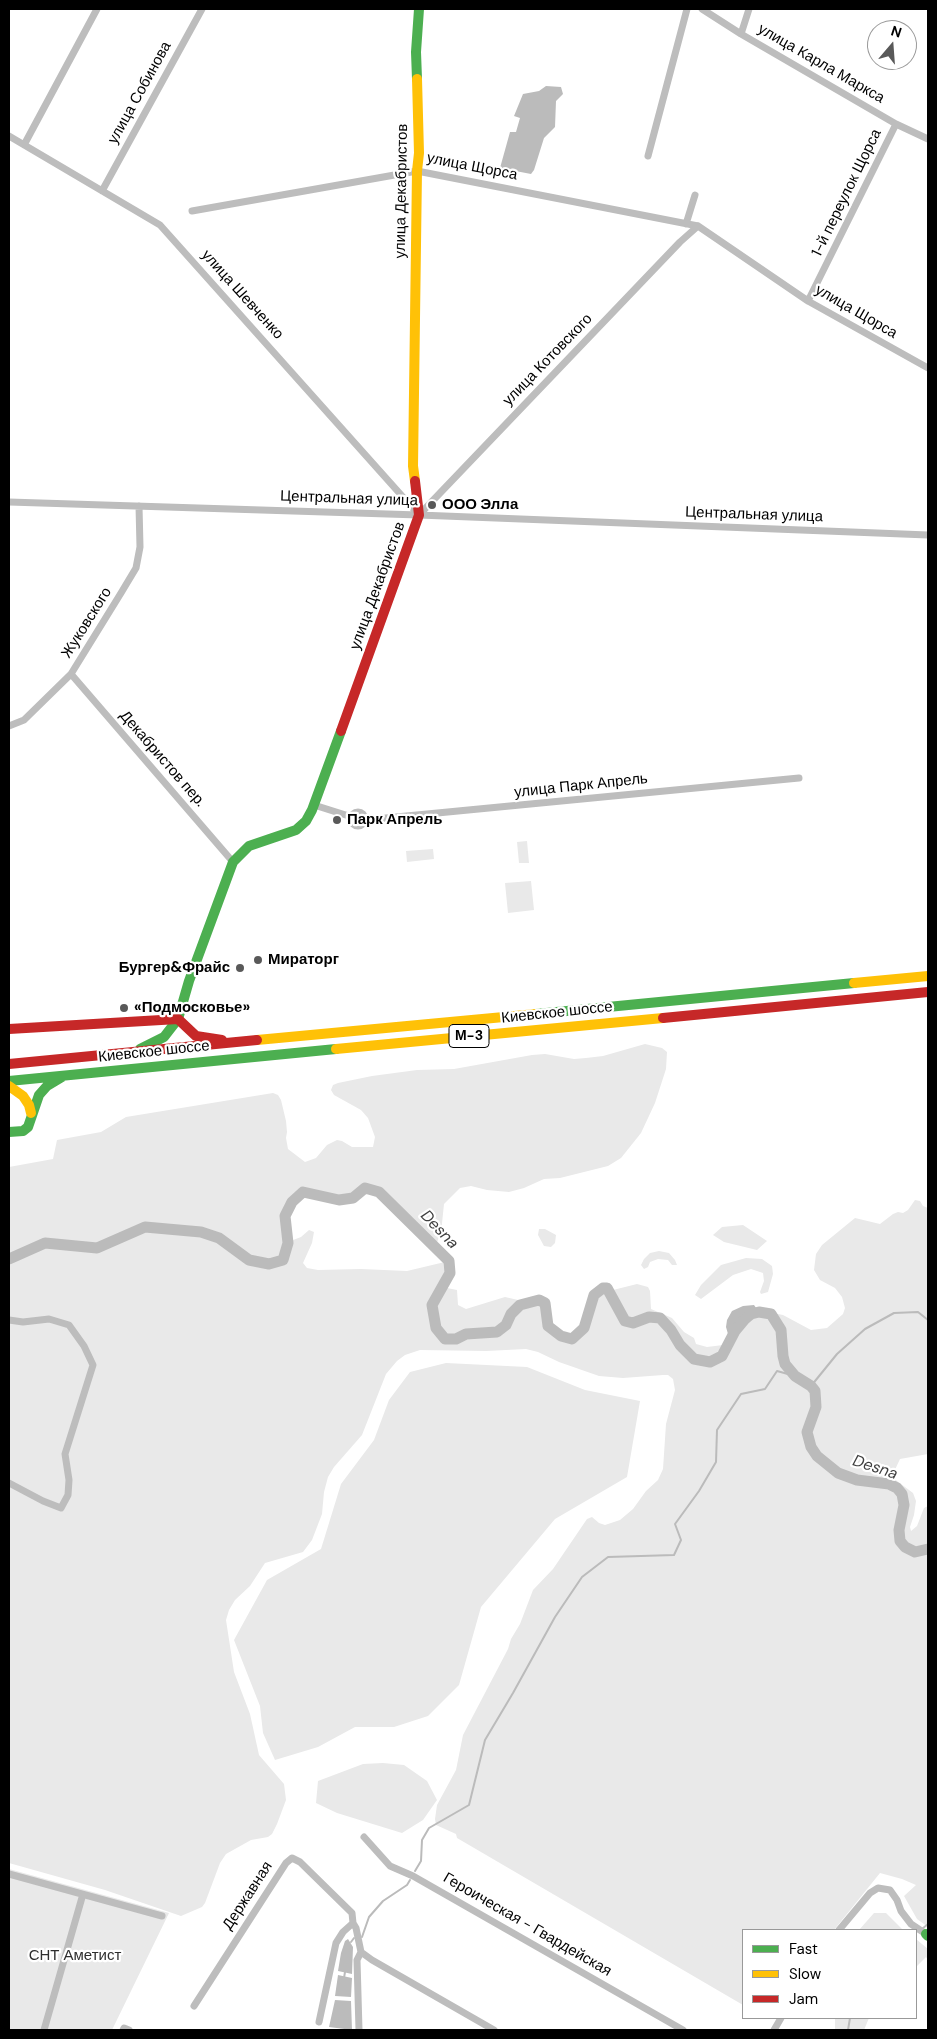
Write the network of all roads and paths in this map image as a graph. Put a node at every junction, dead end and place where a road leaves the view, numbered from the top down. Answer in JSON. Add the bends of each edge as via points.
{"nodes":[{"id":1,"x":96,"y":9,"type":"edge"},
{"id":2,"x":202,"y":9,"type":"edge"},
{"id":3,"x":419,"y":9,"type":"edge"},
{"id":4,"x":687,"y":9,"type":"edge"},
{"id":5,"x":702,"y":9,"type":"edge"},
{"id":6,"x":749,"y":9,"type":"edge"},
{"id":7,"x":741,"y":34,"type":"junction"},
{"id":8,"x":896,"y":124,"type":"junction"},
{"id":9,"x":9,"y":136,"type":"edge"},
{"id":10,"x":928,"y":139,"type":"edge"},
{"id":11,"x":24,"y":145,"type":"junction"},
{"id":12,"x":648,"y":156,"type":"dead end"},
{"id":13,"x":417,"y":170,"type":"junction"},
{"id":14,"x":102,"y":191,"type":"junction"},
{"id":15,"x":695,"y":194,"type":"dead end"},
{"id":16,"x":192,"y":211,"type":"dead end"},
{"id":17,"x":686,"y":224,"type":"junction"},
{"id":18,"x":698,"y":226,"type":"junction"},
{"id":19,"x":808,"y":301,"type":"junction"},
{"id":20,"x":928,"y":368,"type":"edge"},
{"id":21,"x":9,"y":502,"type":"edge"},
{"id":22,"x":139,"y":506,"type":"junction"},
{"id":23,"x":419,"y":515,"type":"junction"},
{"id":24,"x":928,"y":535,"type":"edge"},
{"id":25,"x":71,"y":674,"type":"junction"},
{"id":26,"x":9,"y":726,"type":"edge"},
{"id":27,"x":799,"y":778,"type":"dead end"},
{"id":28,"x":314,"y":805,"type":"junction"},
{"id":29,"x":233,"y":862,"type":"junction"},
{"id":30,"x":928,"y":976,"type":"edge"},
{"id":31,"x":928,"y":992,"type":"edge"},
{"id":32,"x":164,"y":1019,"type":"junction"},
{"id":33,"x":178,"y":1019,"type":"junction"},
{"id":34,"x":9,"y":1029,"type":"edge"},
{"id":35,"x":170,"y":1031,"type":"junction"},
{"id":36,"x":236,"y":1041,"type":"junction"},
{"id":37,"x":130,"y":1053,"type":"junction"},
{"id":38,"x":9,"y":1064,"type":"edge"},
{"id":39,"x":65,"y":1075,"type":"junction"},
{"id":40,"x":9,"y":1081,"type":"edge"},
{"id":41,"x":9,"y":1086,"type":"edge"},
{"id":42,"x":32,"y":1114,"type":"junction"},
{"id":43,"x":9,"y":1132,"type":"edge"},
{"id":44,"x":9,"y":1320,"type":"edge"},
{"id":45,"x":9,"y":1483,"type":"edge"},
{"id":46,"x":364,"y":1837,"type":"dead end"},
{"id":47,"x":9,"y":1874,"type":"edge"},
{"id":48,"x":83,"y":1894,"type":"junction"},
{"id":49,"x":162,"y":1916,"type":"dead end"},
{"id":50,"x":353,"y":1923,"type":"junction"},
{"id":51,"x":841,"y":1929,"type":"edge"},
{"id":52,"x":927,"y":1935,"type":"edge"},
{"id":53,"x":361,"y":1952,"type":"junction"},
{"id":54,"x":194,"y":2006,"type":"dead end"},
{"id":55,"x":780,"y":2019,"type":"edge"},
{"id":56,"x":319,"y":2022,"type":"dead end"},
{"id":57,"x":44,"y":2030,"type":"edge"},
{"id":58,"x":123,"y":2030,"type":"edge"},
{"id":59,"x":129,"y":2030,"type":"edge"},
{"id":60,"x":359,"y":2030,"type":"edge"},
{"id":61,"x":494,"y":2030,"type":"edge"},
{"id":62,"x":682,"y":2030,"type":"edge"},
{"id":63,"x":774,"y":2030,"type":"edge"}],
"edges":[{"from":1,"to":11,"type":"street"},
{"from":2,"to":14,"type":"street","name":"улица Собинова"},
{"from":3,"to":13,"type":"main road","name":"улица Декабристов"},
{"from":4,"to":12,"type":"street"},
{"from":5,"to":7,"type":"street","name":"улица Карла Маркса"},
{"from":6,"to":7,"type":"street"},
{"from":7,"to":8,"type":"street","name":"улица Карла Маркса"},
{"from":8,"to":10,"type":"street","name":"улица Карла Маркса"},
{"from":8,"to":19,"type":"street","name":"1-й переулок Щорса"},
{"from":9,"to":11,"type":"street","name":"улица Шевченко"},
{"from":11,"to":14,"type":"street","name":"улица Шевченко"},
{"from":13,"to":16,"type":"street","name":"улица Щорса"},
{"from":13,"to":17,"type":"street","name":"улица Щорса"},
{"from":13,"to":23,"type":"main road","name":"улица Декабристов","via":[[413,466]]},
{"from":14,"to":23,"type":"street","name":"улица Шевченко","via":[[160,225]]},
{"from":15,"to":17,"type":"street"},
{"from":17,"to":18,"type":"street","name":"улица Щорса"},
{"from":18,"to":19,"type":"street","name":"улица Щорса"},
{"from":18,"to":23,"type":"street","name":"улица Котовского"},
{"from":19,"to":20,"type":"street","name":"улица Щорса"},
{"from":21,"to":22,"type":"street","name":"Центральная улица"},
{"from":22,"to":23,"type":"street","name":"Центральная улица"},
{"from":22,"to":25,"type":"street","name":"Жуковского","via":[[140,547],[136,568]]},
{"from":23,"to":24,"type":"street","name":"Центральная улица"},
{"from":23,"to":28,"type":"main road","name":"улица Декабристов"},
{"from":25,"to":26,"type":"street","name":"Жуковского","via":[[24,720]]},
{"from":25,"to":29,"type":"street","name":"Декабристов пер."},
{"from":27,"to":28,"type":"street","name":"улица Парк Апрель","via":[[365,820],[358,826],[353,824],[352,817]]},
{"from":28,"to":29,"type":"main road","name":"улица Декабристов","via":[[300,826],[249,846]]},
{"from":29,"to":33,"type":"main road","name":"улица Декабристов"},
{"from":30,"to":36,"type":"main road","name":"Киевское шоссе","number":"М-3"},
{"from":31,"to":39,"type":"main road","name":"Киевское шоссе","number":"М-3"},
{"from":32,"to":33,"type":"main road"},
{"from":32,"to":34,"type":"main road"},
{"from":32,"to":35,"type":"main road","via":[[170,1022]]},
{"from":33,"to":35,"type":"main road","name":"улица Декабристов"},
{"from":33,"to":36,"type":"main road","via":[[196,1036]]},
{"from":35,"to":37,"type":"main road","via":[[159,1041]]},
{"from":36,"to":37,"type":"main road","name":"Киевское шоссе","number":"М-3"},
{"from":37,"to":38,"type":"main road","name":"Киевское шоссе","number":"М-3"},
{"from":39,"to":40,"type":"main road","name":"Киевское шоссе","number":"М-3"},
{"from":39,"to":42,"type":"main road","via":[[42,1090]]},
{"from":41,"to":42,"type":"main road","via":[[23,1096]]},
{"from":42,"to":43,"type":"main road","via":[[26,1129]]},
{"from":44,"to":45,"type":"street","via":[[49,1319],[69,1325],[93,1365],[65,1454],[68,1495],[61,1508]]},
{"from":46,"to":62,"type":"street","name":"Героическая - Гвардейская","via":[[390,1866],[413,1876]]},
{"from":47,"to":48,"type":"street"},
{"from":48,"to":49,"type":"street"},
{"from":48,"to":57,"type":"street"},
{"from":50,"to":53,"type":"street","name":"Державная"},
{"from":50,"to":54,"type":"street","name":"Державная","via":[[352,1913],[292,1858]]},
{"from":50,"to":56,"type":"street","via":[[336,1943]]},
{"from":51,"to":52,"type":"street","via":[[870,1893],[878,1888],[890,1890],[911,1924]]},
{"from":53,"to":60,"type":"street","via":[[357,1960]]},
{"from":53,"to":61,"type":"street"},
{"from":55,"to":63,"type":"street"},
{"from":58,"to":59,"type":"street"}]}
